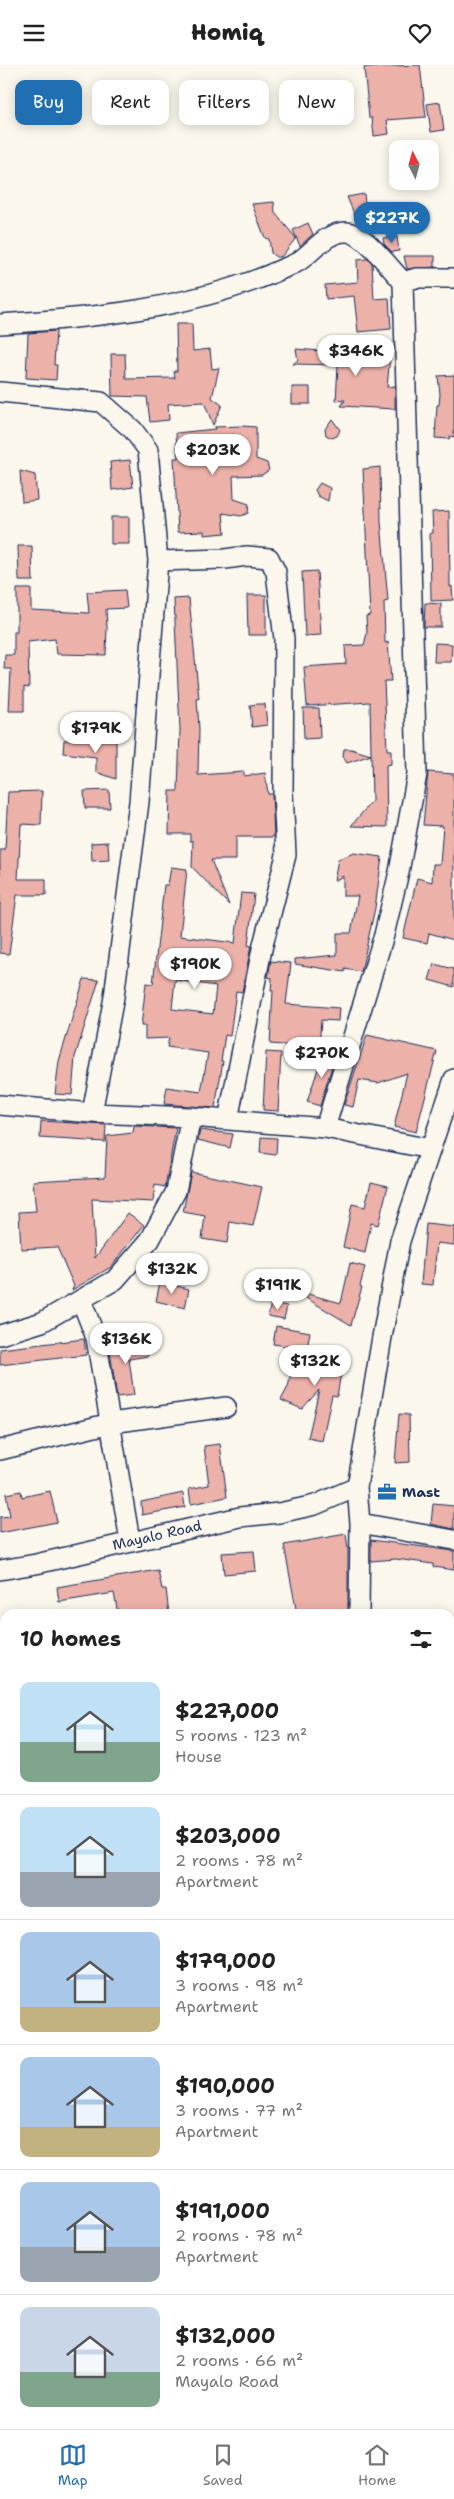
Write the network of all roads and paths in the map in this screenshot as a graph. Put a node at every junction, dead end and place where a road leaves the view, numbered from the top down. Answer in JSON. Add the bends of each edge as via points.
{"nodes":[{"id":1,"x":454,"y":278,"type":"edge"},
{"id":2,"x":403,"y":282,"type":"junction"},
{"id":3,"x":0,"y":323,"type":"edge"},
{"id":4,"x":0,"y":392,"type":"edge"},
{"id":5,"x":158,"y":561,"type":"junction"},
{"id":6,"x":454,"y":1079,"type":"edge"},
{"id":7,"x":0,"y":1105,"type":"edge"},
{"id":8,"x":92,"y":1113,"type":"junction"},
{"id":9,"x":191,"y":1117,"type":"junction"},
{"id":10,"x":228,"y":1120,"type":"junction"},
{"id":11,"x":325,"y":1128,"type":"junction"},
{"id":12,"x":430,"y":1149,"type":"junction"},
{"id":13,"x":81,"y":1301,"type":"junction"},
{"id":14,"x":0,"y":1335,"type":"edge"},
{"id":15,"x":226,"y":1407,"type":"dead end"},
{"id":16,"x":111,"y":1423,"type":"junction"},
{"id":17,"x":0,"y":1450,"type":"edge"},
{"id":18,"x":357,"y":1487,"type":"junction"},
{"id":19,"x":360,"y":1523,"type":"junction"},
{"id":20,"x":130,"y":1541,"type":"junction"},
{"id":21,"x":454,"y":1541,"type":"edge"},
{"id":22,"x":0,"y":1570,"type":"edge"},
{"id":23,"x":359,"y":1609,"type":"edge"}],
"edges":[{"from":1,"to":2,"type":"street","via":[[416,278]]},
{"from":2,"to":3,"type":"street","via":[[356,234],[341,233],[322,242],[297,263],[183,301],[105,316]]},
{"from":2,"to":11,"type":"street","via":[[417,774],[384,935]]},
{"from":4,"to":5,"type":"street","via":[[101,402],[133,430],[148,450]]},
{"from":5,"to":8,"type":"street","via":[[139,802],[114,997]]},
{"from":5,"to":10,"type":"street","via":[[247,556],[270,558],[276,572],[284,639],[282,792],[286,855],[262,949]]},
{"from":6,"to":12,"type":"street"},
{"from":7,"to":8,"type":"street"},
{"from":8,"to":9,"type":"street"},
{"from":9,"to":10,"type":"street"},
{"from":9,"to":13,"type":"street","via":[[176,1191],[150,1240],[115,1281]]},
{"from":10,"to":11,"type":"street"},
{"from":11,"to":12,"type":"street"},
{"from":12,"to":18,"type":"street","via":[[400,1241]]},
{"from":13,"to":14,"type":"street","via":[[42,1322]]},
{"from":13,"to":16,"type":"street","via":[[96,1338]]},
{"from":15,"to":16,"type":"street"},
{"from":16,"to":17,"type":"street"},
{"from":16,"to":20,"type":"street"},
{"from":18,"to":19,"type":"street"},
{"from":18,"to":20,"type":"street","name":"Mayalo Road","via":[[315,1505],[240,1517]]},
{"from":19,"to":21,"type":"street"},
{"from":19,"to":23,"type":"street"},
{"from":20,"to":22,"type":"street","name":"Mayalo Road"}]}
